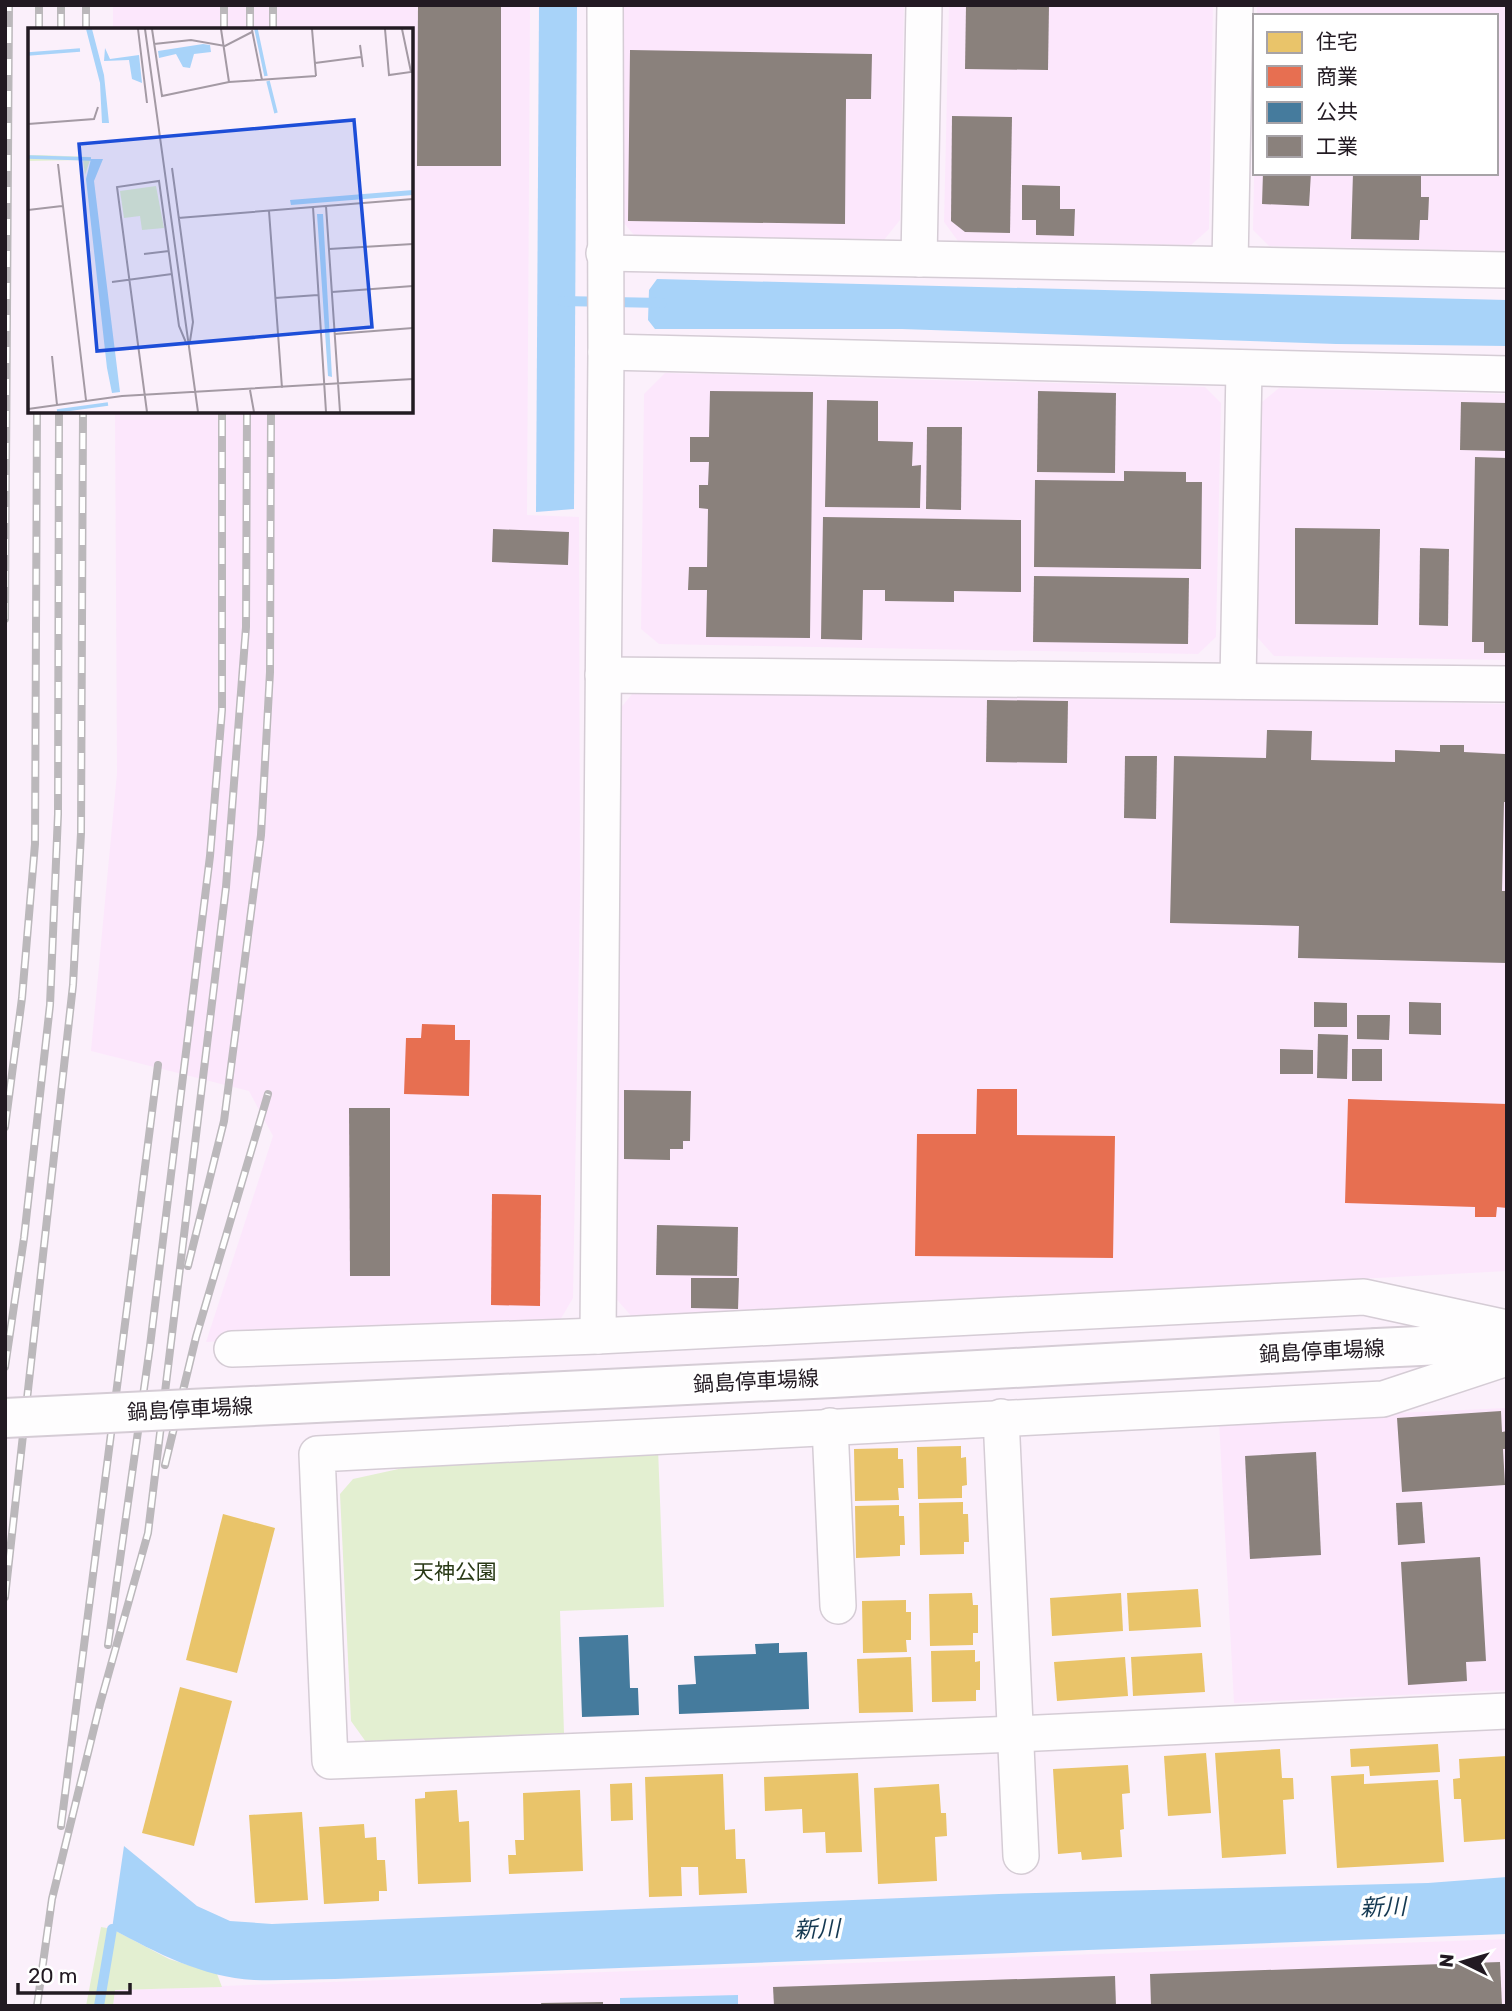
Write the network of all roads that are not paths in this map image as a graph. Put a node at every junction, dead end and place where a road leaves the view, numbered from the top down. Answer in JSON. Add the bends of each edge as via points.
{"nodes":[{"id":1,"x":605,"y":5,"type":"edge"},
{"id":2,"x":925,"y":5,"type":"edge"},
{"id":3,"x":1235,"y":5,"type":"edge"},
{"id":4,"x":919,"y":259,"type":"junction"},
{"id":5,"x":605,"y":264,"type":"junction"},
{"id":6,"x":1230,"y":264,"type":"junction"},
{"id":7,"x":1507,"y":270,"type":"edge"},
{"id":8,"x":605,"y":344,"type":"junction"},
{"id":9,"x":1244,"y":369,"type":"junction"},
{"id":10,"x":1507,"y":374,"type":"edge"},
{"id":11,"x":603,"y":675,"type":"junction"},
{"id":12,"x":1238,"y":681,"type":"junction"},
{"id":13,"x":1507,"y":684,"type":"edge"},
{"id":14,"x":1507,"y":1328,"type":"edge"},
{"id":15,"x":597,"y":1336,"type":"junction"},
{"id":16,"x":1507,"y":1342,"type":"edge"},
{"id":17,"x":232,"y":1349,"type":"dead end"},
{"id":18,"x":1507,"y":1358,"type":"edge"},
{"id":19,"x":1001,"y":1417,"type":"junction"},
{"id":20,"x":5,"y":1418,"type":"edge"},
{"id":21,"x":830,"y":1426,"type":"junction"},
{"id":22,"x":838,"y":1606,"type":"dead end"},
{"id":23,"x":1507,"y":1711,"type":"edge"},
{"id":24,"x":1016,"y":1734,"type":"junction"},
{"id":25,"x":1021,"y":1856,"type":"dead end"}],
"edges":[{"from":1,"to":5,"type":"street"},
{"from":2,"to":4,"type":"street"},
{"from":3,"to":6,"type":"street"},
{"from":4,"to":5,"type":"street"},
{"from":4,"to":6,"type":"street"},
{"from":5,"to":8,"type":"street"},
{"from":6,"to":7,"type":"street"},
{"from":8,"to":9,"type":"street"},
{"from":8,"to":11,"type":"street"},
{"from":9,"to":10,"type":"street"},
{"from":9,"to":12,"type":"street"},
{"from":11,"to":12,"type":"street"},
{"from":11,"to":15,"type":"street"},
{"from":12,"to":13,"type":"street"},
{"from":14,"to":15,"type":"street","via":[[1364,1297]]},
{"from":15,"to":17,"type":"street"},
{"from":16,"to":20,"type":"main road","name":"鍋島停車場線","bridge":true},
{"from":18,"to":19,"type":"street","via":[[1383,1399]]},
{"from":19,"to":21,"type":"street"},
{"from":19,"to":24,"type":"street"},
{"from":21,"to":22,"type":"street"},
{"from":21,"to":24,"type":"street","via":[[317,1454],[330,1761]]},
{"from":23,"to":24,"type":"street"},
{"from":24,"to":25,"type":"street"}]}
